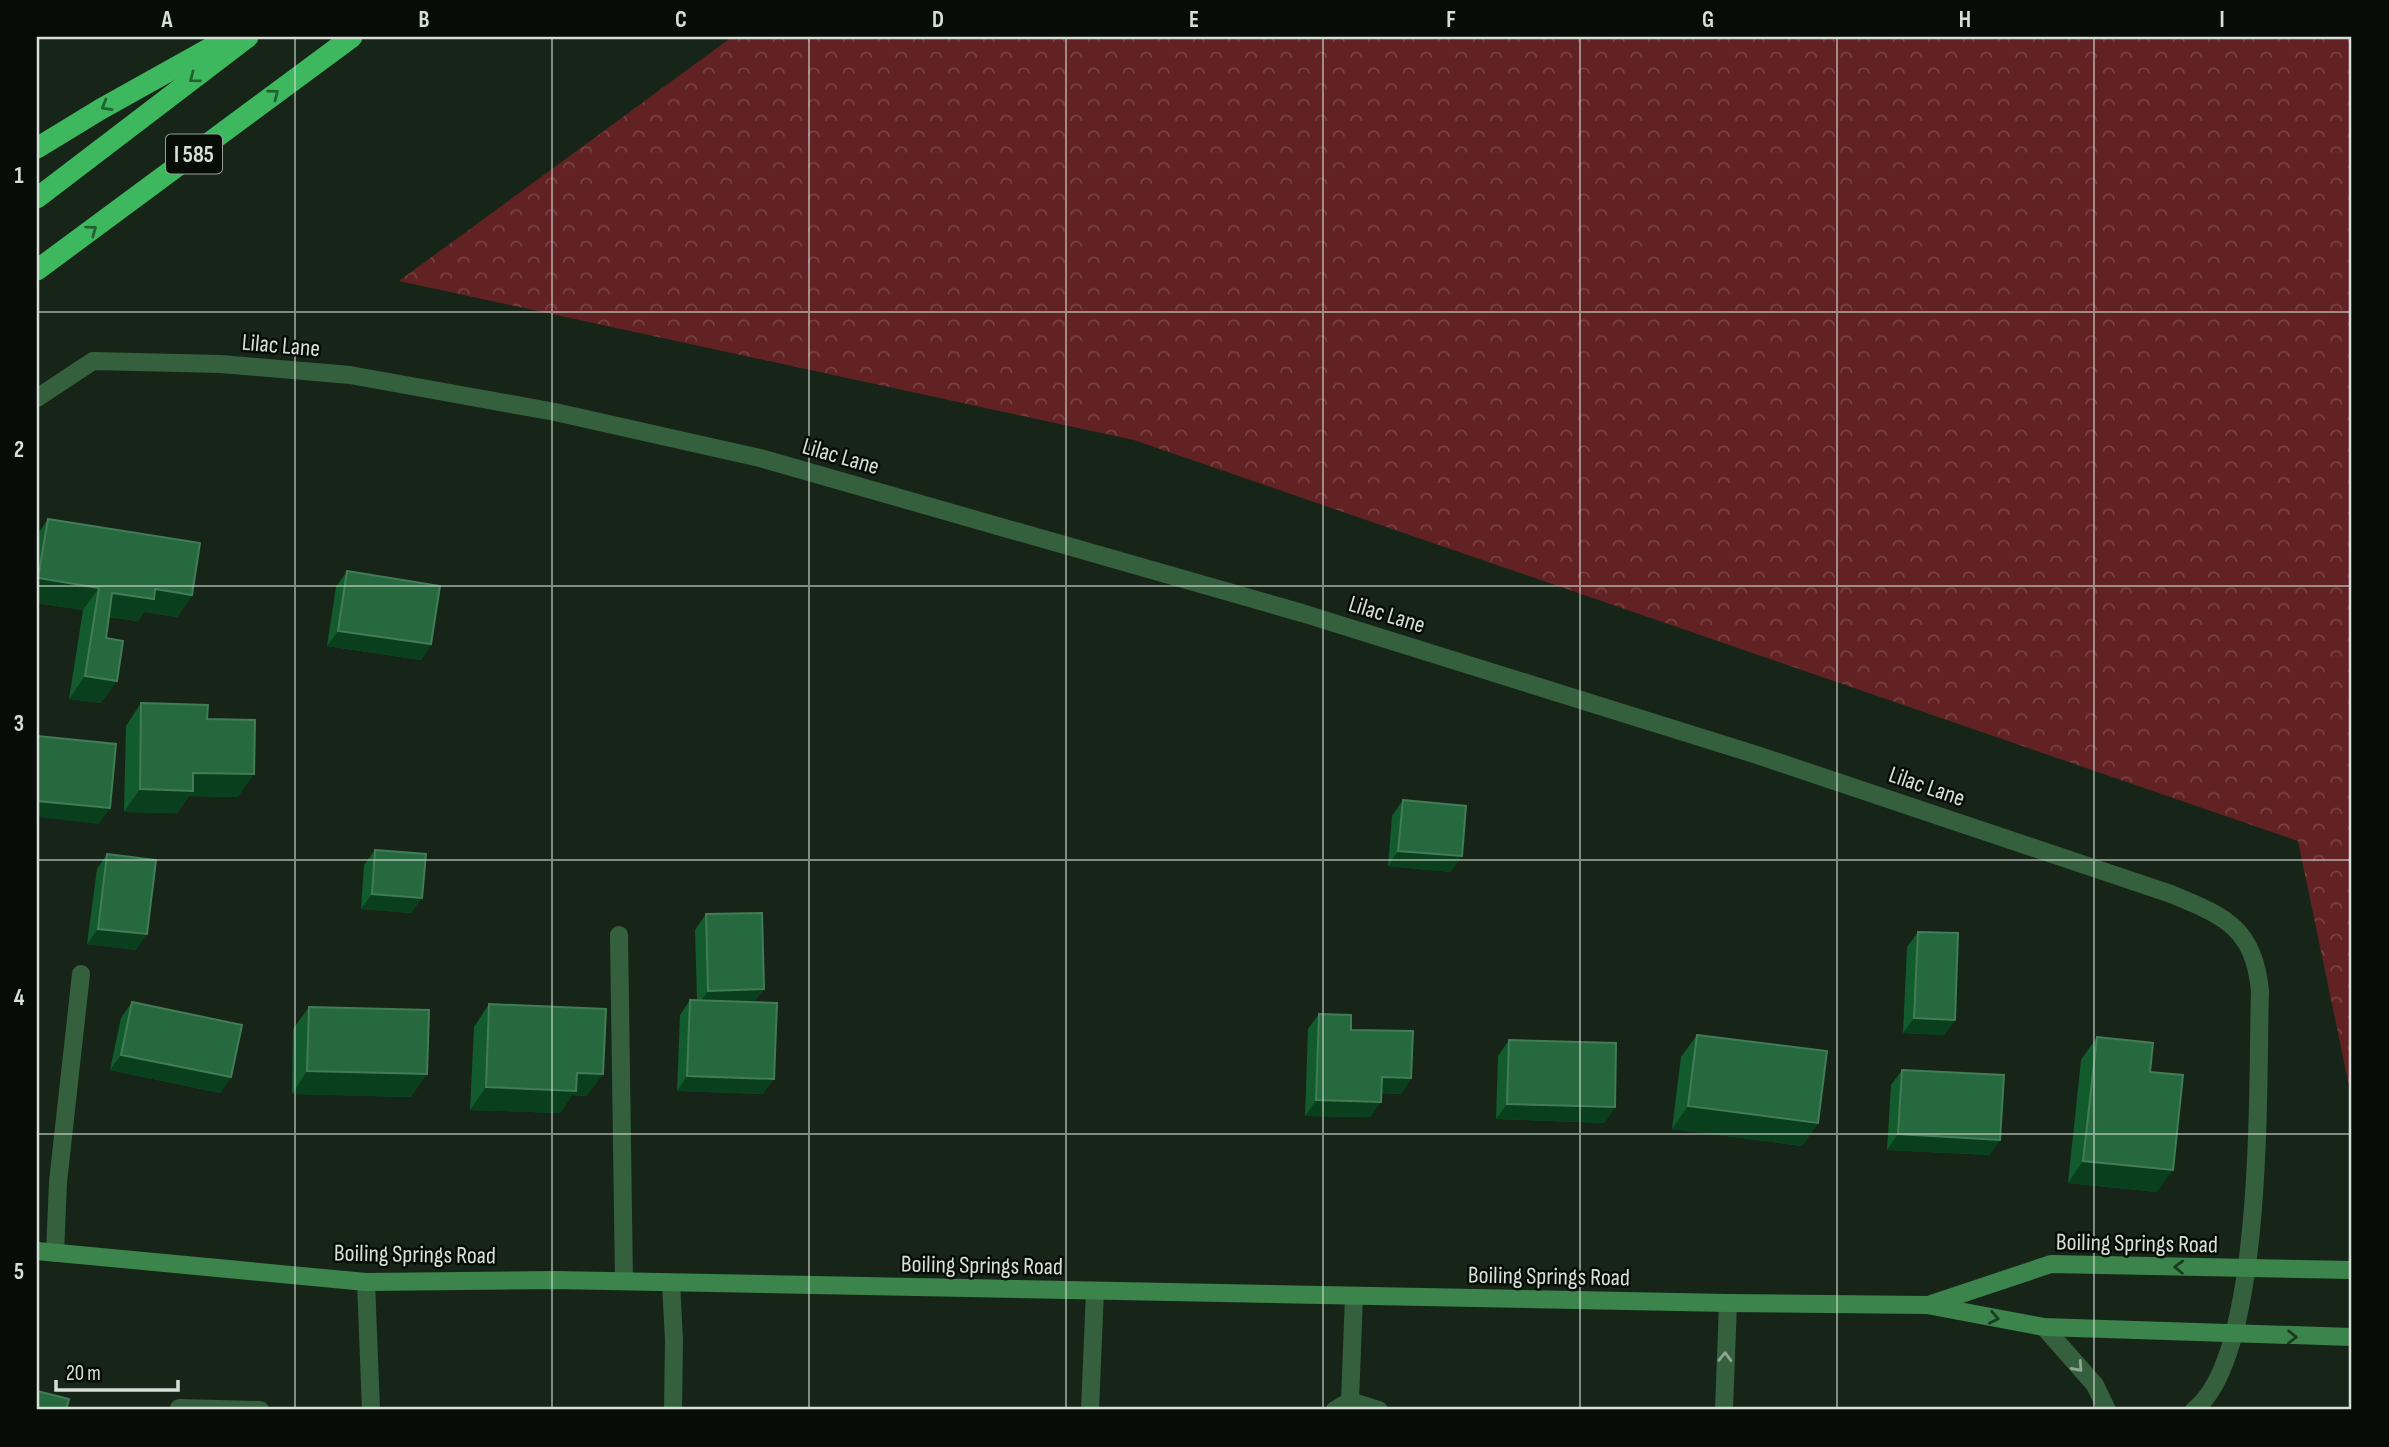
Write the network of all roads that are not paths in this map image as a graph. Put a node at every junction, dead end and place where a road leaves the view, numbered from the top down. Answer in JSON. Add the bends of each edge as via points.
{"nodes":[{"id":1,"x":230,"y":37,"type":"edge"},
{"id":2,"x":248,"y":37,"type":"edge"},
{"id":3,"x":352,"y":37,"type":"edge"},
{"id":4,"x":37,"y":148,"type":"edge"},
{"id":5,"x":37,"y":198,"type":"edge"},
{"id":6,"x":37,"y":270,"type":"edge"},
{"id":7,"x":37,"y":398,"type":"edge"},
{"id":8,"x":619,"y":935,"type":"dead end"},
{"id":9,"x":81,"y":974,"type":"dead end"},
{"id":10,"x":37,"y":1251,"type":"edge"},
{"id":11,"x":55,"y":1253,"type":"junction"},
{"id":12,"x":2247,"y":1269,"type":"junction"},
{"id":13,"x":2352,"y":1270,"type":"edge"},
{"id":14,"x":624,"y":1281,"type":"junction"},
{"id":15,"x":366,"y":1282,"type":"junction"},
{"id":16,"x":671,"y":1283,"type":"junction"},
{"id":17,"x":1095,"y":1292,"type":"junction"},
{"id":18,"x":1354,"y":1296,"type":"junction"},
{"id":19,"x":1728,"y":1304,"type":"junction"},
{"id":20,"x":1927,"y":1305,"type":"junction"},
{"id":21,"x":2044,"y":1327,"type":"junction"},
{"id":22,"x":2233,"y":1335,"type":"junction"},
{"id":23,"x":2352,"y":1338,"type":"edge"},
{"id":24,"x":1342,"y":1406,"type":"edge"},
{"id":25,"x":179,"y":1410,"type":"edge"},
{"id":26,"x":260,"y":1410,"type":"edge"},
{"id":27,"x":371,"y":1410,"type":"edge"},
{"id":28,"x":673,"y":1410,"type":"edge"},
{"id":29,"x":1090,"y":1410,"type":"edge"},
{"id":30,"x":1379,"y":1410,"type":"edge"},
{"id":31,"x":1724,"y":1410,"type":"edge"},
{"id":32,"x":2107,"y":1410,"type":"edge"},
{"id":33,"x":2194,"y":1410,"type":"edge"}],
"edges":[{"from":1,"to":4,"type":"highway","one_way":true},
{"from":2,"to":5,"type":"highway","number":"I 585","one_way":true},
{"from":6,"to":3,"type":"highway","number":"I 585","one_way":true},
{"from":7,"to":12,"type":"street","name":"Lilac Lane","via":[[93,361],[221,364],[350,375],[555,412],[760,458],[1328,621],[1757,755],[2182,899],[2232,924],[2258,971],[2253,1215]]},
{"from":8,"to":14,"type":"street"},
{"from":9,"to":11,"type":"street","via":[[58,1182]]},
{"from":10,"to":11,"type":"main road","name":"Boiling Springs Road"},
{"from":11,"to":15,"type":"main road","name":"Boiling Springs Road"},
{"from":12,"to":13,"type":"main road","name":"Boiling Springs Road"},
{"from":12,"to":20,"type":"main road","name":"Boiling Springs Road","one_way":true,"via":[[2051,1264]]},
{"from":12,"to":22,"type":"street","name":"Lilac Lane"},
{"from":14,"to":15,"type":"main road","name":"Boiling Springs Road"},
{"from":14,"to":16,"type":"main road","name":"Boiling Springs Road"},
{"from":15,"to":27,"type":"street"},
{"from":16,"to":17,"type":"main road","name":"Boiling Springs Road"},
{"from":16,"to":28,"type":"street"},
{"from":17,"to":18,"type":"main road","name":"Boiling Springs Road"},
{"from":17,"to":29,"type":"street"},
{"from":18,"to":19,"type":"main road","name":"Boiling Springs Road"},
{"from":18,"to":24,"type":"street"},
{"from":19,"to":20,"type":"main road","name":"Boiling Springs Road"},
{"from":31,"to":19,"type":"street","one_way":true},
{"from":20,"to":21,"type":"main road","name":"Boiling Springs Road","one_way":true},
{"from":21,"to":22,"type":"main road","name":"Boiling Springs Road"},
{"from":21,"to":32,"type":"street","one_way":true,"via":[[2095,1385]]},
{"from":22,"to":23,"type":"main road","name":"Boiling Springs Road","one_way":true},
{"from":22,"to":33,"type":"street","name":"Lilac Lane","via":[[2220,1379]]},
{"from":24,"to":30,"type":"street"},
{"from":25,"to":26,"type":"street"}]}
